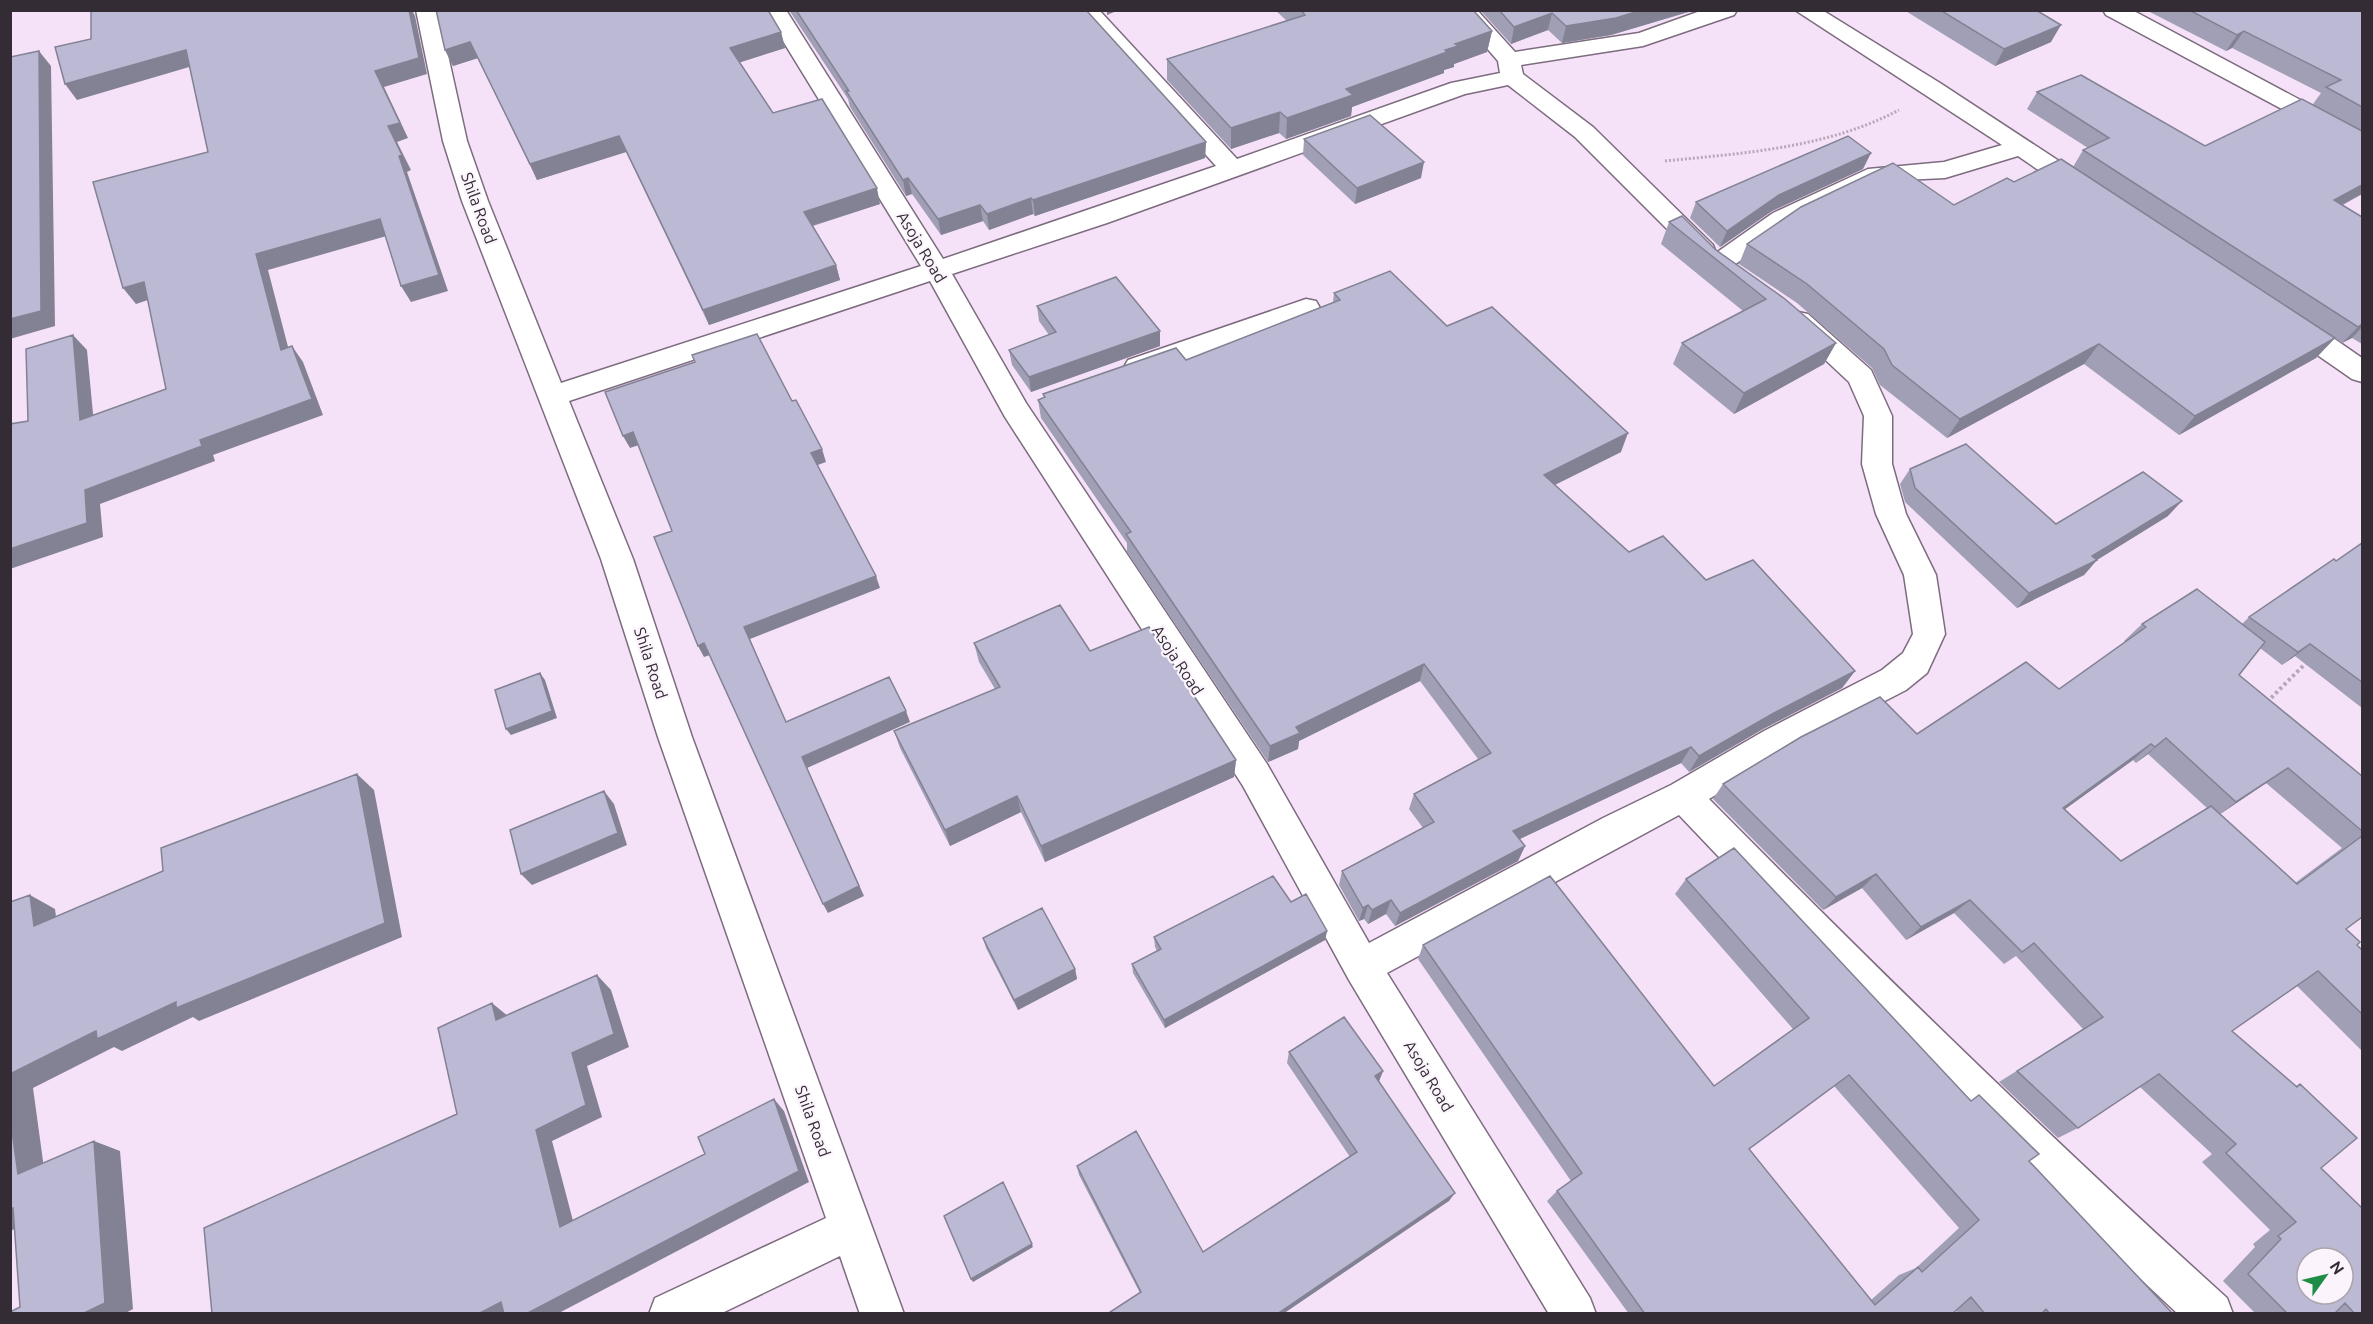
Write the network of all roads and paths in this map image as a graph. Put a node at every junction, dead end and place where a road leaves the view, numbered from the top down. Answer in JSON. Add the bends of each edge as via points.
{"nodes":[{"id":1,"x":428,"y":10,"type":"edge"},
{"id":2,"x":776,"y":10,"type":"edge"},
{"id":3,"x":1086,"y":10,"type":"edge"},
{"id":4,"x":1464,"y":10,"type":"edge"},
{"id":5,"x":1726,"y":10,"type":"edge"},
{"id":6,"x":1806,"y":10,"type":"edge"},
{"id":7,"x":2114,"y":10,"type":"edge"},
{"id":8,"x":1511,"y":69,"type":"junction"},
{"id":9,"x":1932,"y":88,"type":"junction"},
{"id":10,"x":2362,"y":142,"type":"edge"},
{"id":11,"x":2019,"y":147,"type":"junction"},
{"id":12,"x":1619,"y":166,"type":"junction"},
{"id":13,"x":1231,"y":167,"type":"junction"},
{"id":14,"x":2106,"y":204,"type":"edge"},
{"id":15,"x":1718,"y":264,"type":"junction"},
{"id":16,"x":937,"y":270,"type":"junction"},
{"id":17,"x":1744,"y":286,"type":"edge"},
{"id":18,"x":1778,"y":306,"type":"edge"},
{"id":19,"x":1306,"y":308,"type":"dead end"},
{"id":20,"x":2273,"y":312,"type":"edge"},
{"id":21,"x":2362,"y":372,"type":"edge"},
{"id":22,"x":1116,"y":375,"type":"edge"},
{"id":23,"x":553,"y":396,"type":"junction"},
{"id":24,"x":2316,"y":655,"type":"edge"},
{"id":25,"x":2266,"y":703,"type":"edge"},
{"id":26,"x":1683,"y":796,"type":"junction"},
{"id":27,"x":1362,"y":967,"type":"junction"},
{"id":28,"x":852,"y":1228,"type":"junction"},
{"id":29,"x":671,"y":1314,"type":"edge"},
{"id":30,"x":882,"y":1314,"type":"edge"},
{"id":31,"x":1574,"y":1314,"type":"edge"},
{"id":32,"x":2211,"y":1314,"type":"edge"}],
"edges":[{"from":1,"to":23,"type":"street","name":"Shila Road","via":[[455,141],[471,191]]},
{"from":2,"to":16,"type":"street","name":"Asoja Road"},
{"from":3,"to":13,"type":"street"},
{"from":4,"to":8,"type":"street"},
{"from":5,"to":8,"type":"street","via":[[1643,39]]},
{"from":6,"to":9,"type":"street"},
{"from":7,"to":10,"type":"street"},
{"from":8,"to":12,"type":"street"},
{"from":8,"to":13,"type":"street"},
{"from":9,"to":11,"type":"street"},
{"from":9,"to":12,"type":"path","via":[[1892,115],[1854,132],[1750,152]]},
{"from":11,"to":14,"type":"street"},
{"from":11,"to":15,"type":"street","via":[[1945,170],[1877,174],[1782,219]]},
{"from":12,"to":15,"type":"street"},
{"from":13,"to":16,"type":"street","via":[[1098,217]]},
{"from":15,"to":17,"type":"street"},
{"from":16,"to":23,"type":"street"},
{"from":16,"to":27,"type":"street","name":"Asoja Road","via":[[1255,775]]},
{"from":18,"to":26,"type":"street","via":[[1861,377],[1878,416],[1877,464],[1891,514],[1920,575],[1929,634],[1915,663],[1894,680],[1776,741]]},
{"from":19,"to":22,"type":"street"},
{"from":20,"to":21,"type":"street"},
{"from":23,"to":28,"type":"street","name":"Shila Road","via":[[617,559],[679,749]]},
{"from":24,"to":25,"type":"path"},
{"from":26,"to":27,"type":"street"},
{"from":26,"to":32,"type":"street","via":[[1902,1022]]},
{"from":27,"to":31,"type":"street","name":"Asoja Road"},
{"from":28,"to":29,"type":"street"},
{"from":28,"to":30,"type":"street","name":"Shila Road"}]}
